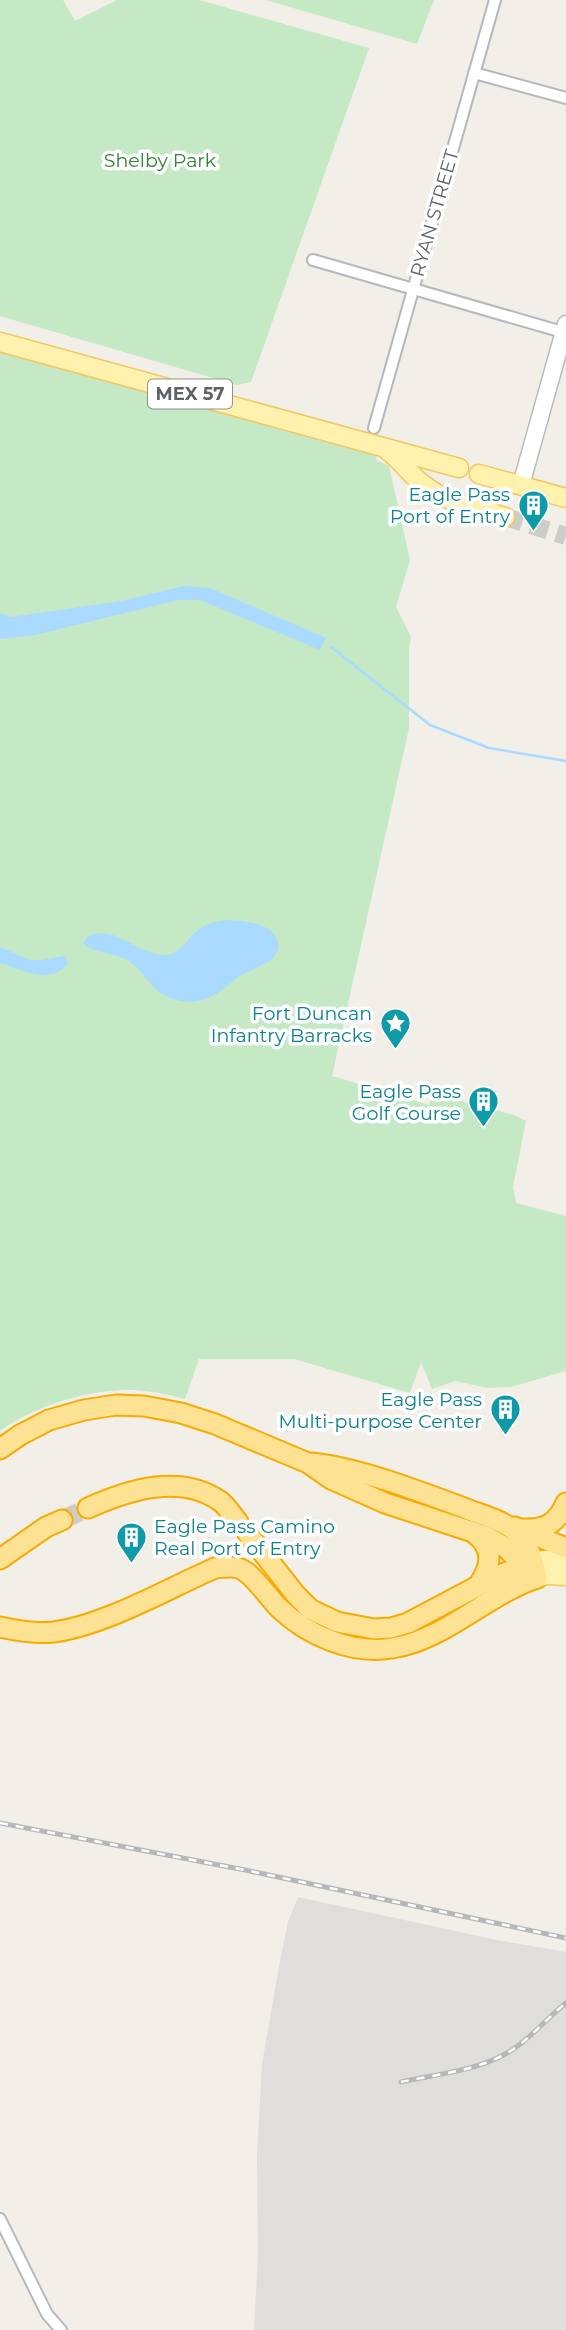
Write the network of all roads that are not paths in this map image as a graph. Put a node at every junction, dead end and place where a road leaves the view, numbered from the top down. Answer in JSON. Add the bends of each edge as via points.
{"nodes":[{"id":1,"x":495,"y":0,"type":"edge"},
{"id":2,"x":474,"y":73,"type":"junction"},
{"id":3,"x":566,"y":99,"type":"edge"},
{"id":4,"x":313,"y":260,"type":"dead end"},
{"id":5,"x":412,"y":290,"type":"junction"},
{"id":6,"x":565,"y":330,"type":"edge"},
{"id":7,"x":0,"y":342,"type":"edge"},
{"id":8,"x":374,"y":428,"type":"dead end"},
{"id":9,"x":381,"y":447,"type":"junction"},
{"id":10,"x":459,"y":468,"type":"dead end"},
{"id":11,"x":479,"y":474,"type":"dead end"},
{"id":12,"x":521,"y":485,"type":"junction"},
{"id":13,"x":566,"y":498,"type":"edge"},
{"id":14,"x":505,"y":517,"type":"tunnel mouth"},
{"id":15,"x":0,"y":1449,"type":"edge"},
{"id":16,"x":308,"y":1463,"type":"junction"},
{"id":17,"x":566,"y":1503,"type":"edge"},
{"id":18,"x":88,"y":1508,"type":"tunnel mouth"},
{"id":19,"x":566,"y":1514,"type":"edge"},
{"id":20,"x":62,"y":1520,"type":"tunnel mouth"},
{"id":21,"x":510,"y":1525,"type":"junction"},
{"id":22,"x":566,"y":1528,"type":"edge"},
{"id":23,"x":472,"y":1531,"type":"junction"},
{"id":24,"x":566,"y":1548,"type":"edge"},
{"id":25,"x":566,"y":1558,"type":"edge"},
{"id":26,"x":0,"y":1559,"type":"edge"},
{"id":27,"x":530,"y":1568,"type":"junction"},
{"id":28,"x":566,"y":1576,"type":"edge"},
{"id":29,"x":478,"y":1586,"type":"junction"},
{"id":30,"x":316,"y":1624,"type":"junction"},
{"id":31,"x":0,"y":1628,"type":"edge"},
{"id":32,"x":0,"y":2218,"type":"edge"},
{"id":33,"x":61,"y":2330,"type":"edge"}],
"edges":[{"from":1,"to":2,"type":"street","name":"RYAN STREET"},
{"from":2,"to":3,"type":"street"},
{"from":2,"to":5,"type":"street","name":"RYAN STREET"},
{"from":4,"to":5,"type":"street"},
{"from":5,"to":6,"type":"street"},
{"from":5,"to":8,"type":"street","name":"RYAN STREET"},
{"from":6,"to":12,"type":"main road"},
{"from":7,"to":9,"type":"main road","number":"MEX 57"},
{"from":9,"to":10,"type":"main road"},
{"from":9,"to":14,"type":"main road","via":[[439,495]]},
{"from":11,"to":12,"type":"main road"},
{"from":12,"to":13,"type":"main road"},
{"from":15,"to":16,"type":"highway","via":[[49,1420],[116,1405],[144,1406],[215,1424]]},
{"from":16,"to":21,"type":"highway","via":[[363,1474]]},
{"from":16,"to":23,"type":"highway","via":[[331,1479],[385,1503]]},
{"from":17,"to":21,"type":"highway","via":[[548,1526]]},
{"from":18,"to":30,"type":"highway","via":[[134,1490],[161,1486],[205,1492],[222,1503],[310,1609]]},
{"from":19,"to":22,"type":"highway"},
{"from":20,"to":26,"type":"highway"},
{"from":21,"to":24,"type":"highway"},
{"from":21,"to":27,"type":"highway","via":[[527,1544]]},
{"from":23,"to":27,"type":"highway","via":[[506,1548]]},
{"from":23,"to":29,"type":"highway","via":[[482,1539],[489,1557]]},
{"from":25,"to":27,"type":"main road"},
{"from":27,"to":28,"type":"main road"},
{"from":27,"to":29,"type":"highway"},
{"from":27,"to":30,"type":"highway","via":[[509,1590],[433,1634],[390,1649],[346,1645]]},
{"from":29,"to":30,"type":"highway","via":[[391,1628]]},
{"from":30,"to":31,"type":"highway","via":[[298,1625],[246,1572],[232,1566],[215,1568],[78,1626],[54,1632]]},
{"from":32,"to":33,"type":"street","via":[[47,2314]]}]}
